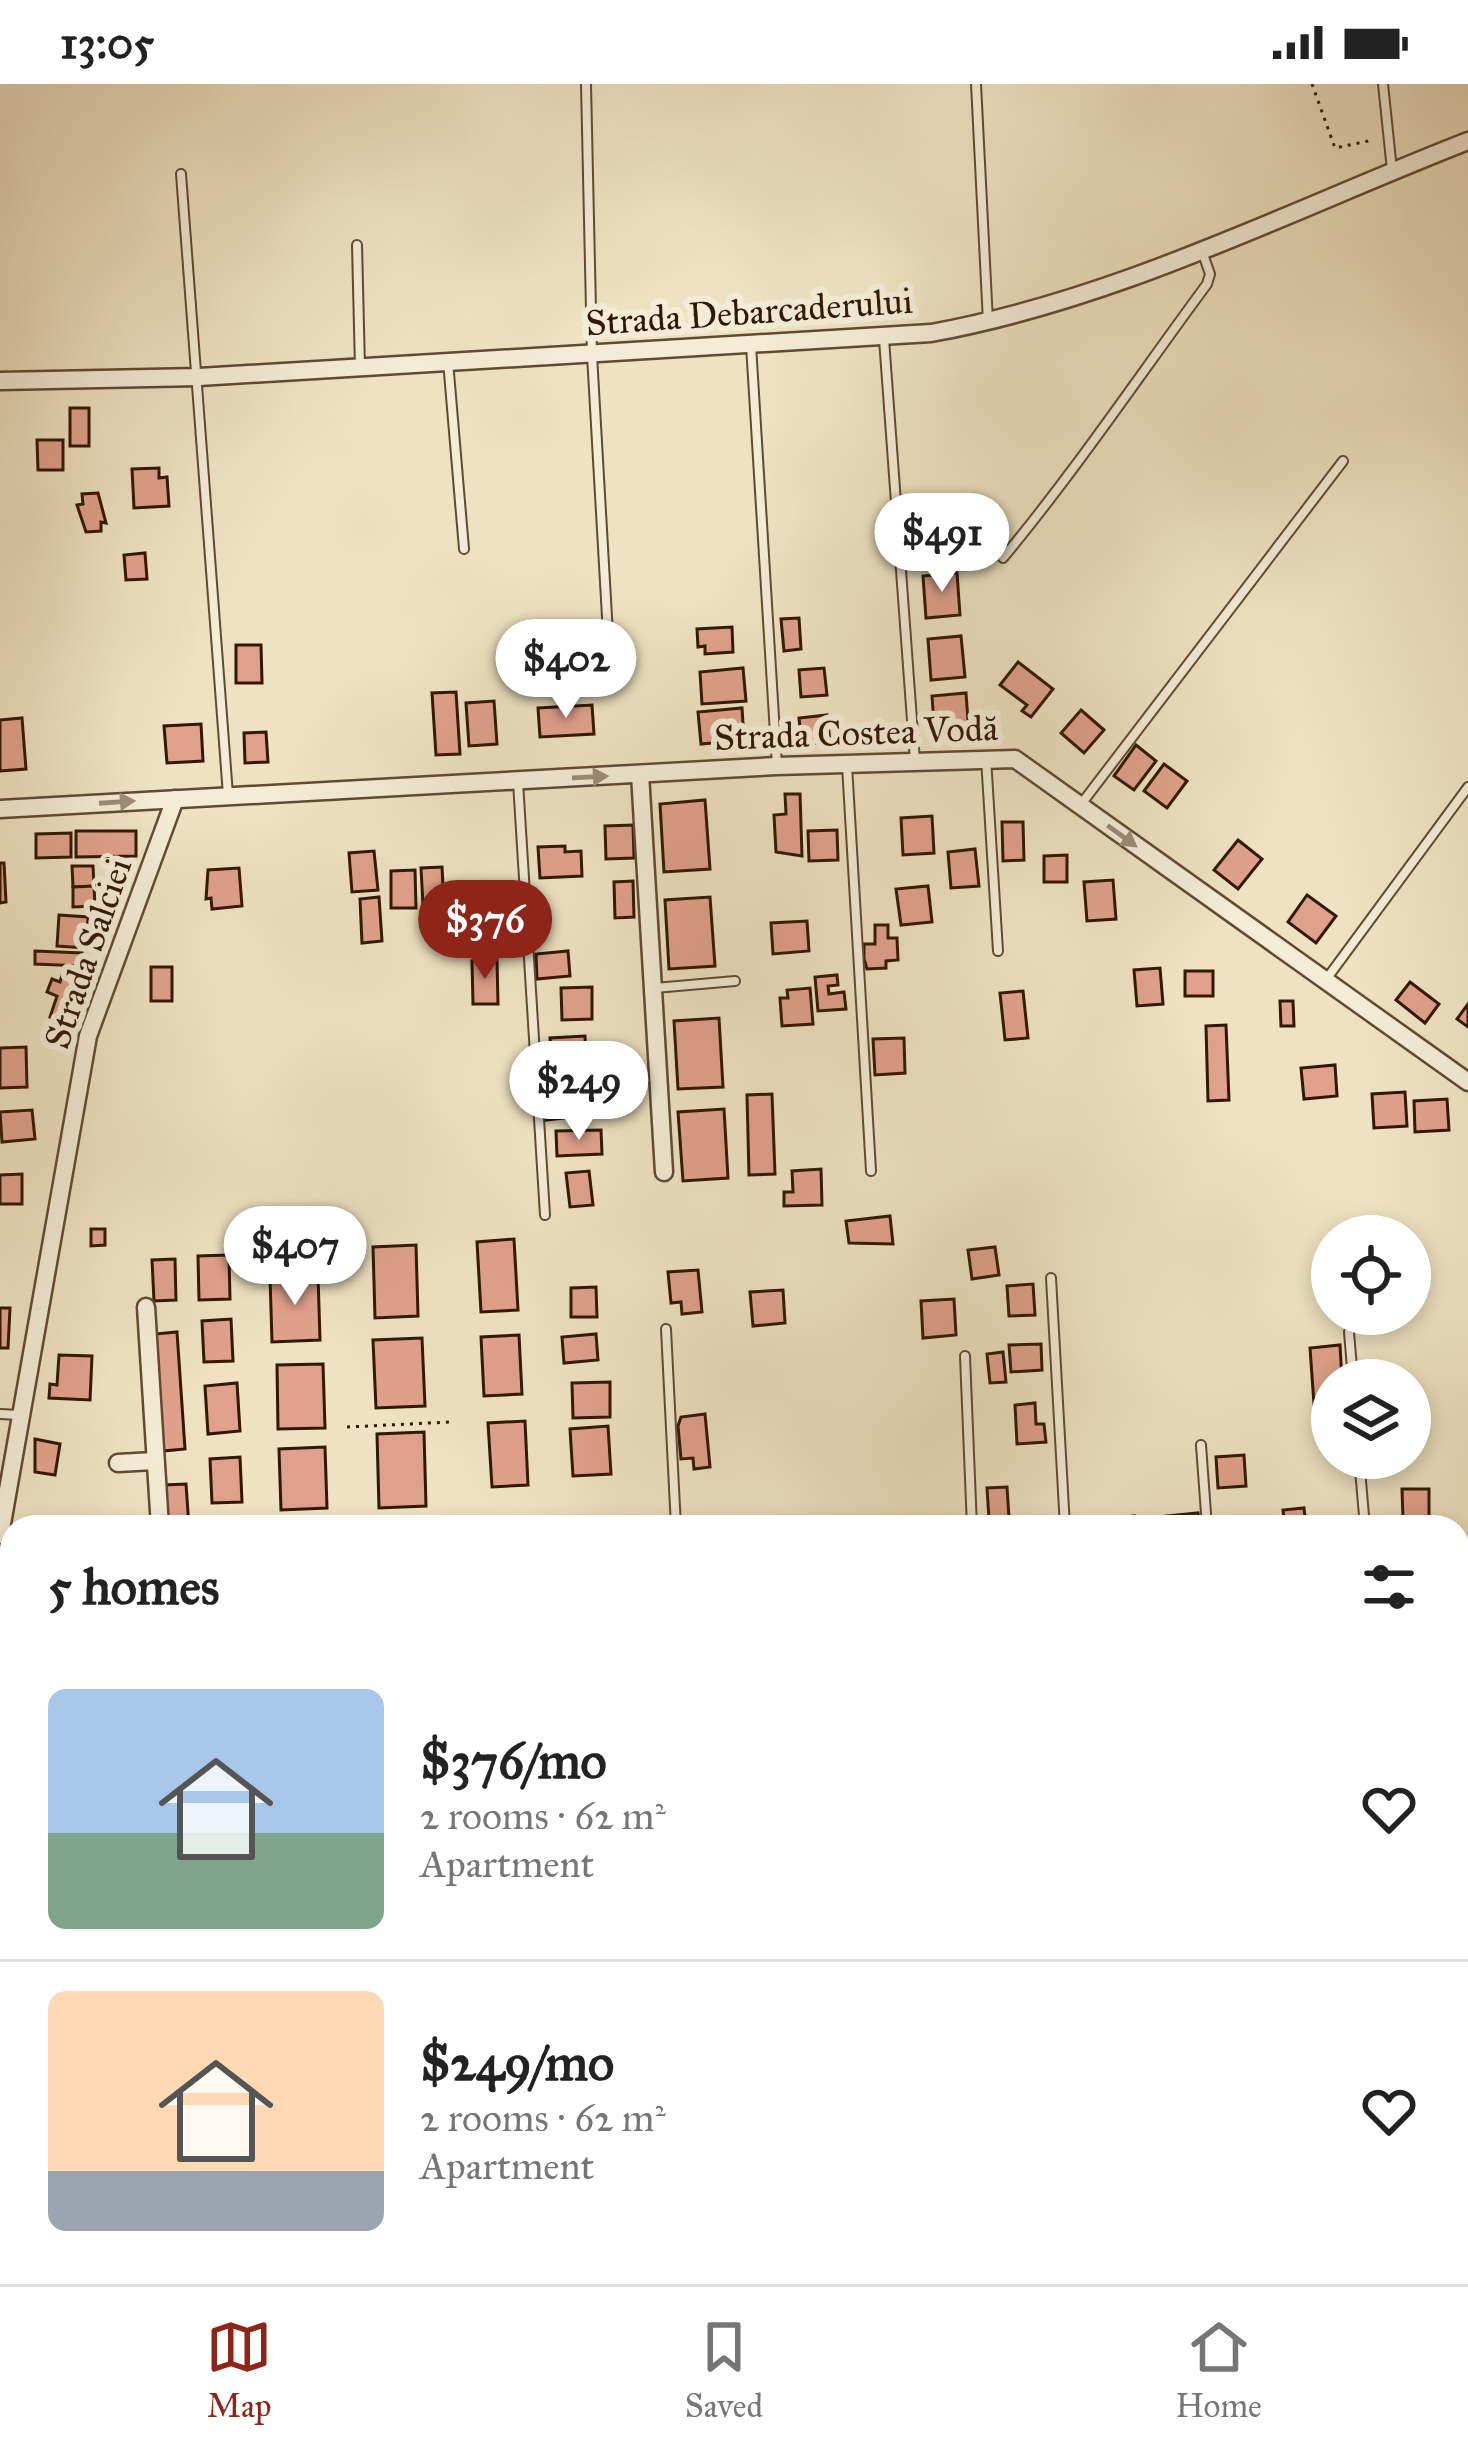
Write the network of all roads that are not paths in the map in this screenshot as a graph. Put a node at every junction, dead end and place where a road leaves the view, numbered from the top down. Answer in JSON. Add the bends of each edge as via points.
{"nodes":[{"id":1,"x":586,"y":84,"type":"edge"},
{"id":2,"x":976,"y":84,"type":"edge"},
{"id":3,"x":1382,"y":84,"type":"edge"},
{"id":4,"x":1468,"y":140,"type":"edge"},
{"id":5,"x":1392,"y":170,"type":"junction"},
{"id":6,"x":181,"y":174,"type":"dead end"},
{"id":7,"x":357,"y":245,"type":"dead end"},
{"id":8,"x":1203,"y":253,"type":"junction"},
{"id":9,"x":988,"y":323,"type":"junction"},
{"id":10,"x":884,"y":339,"type":"junction"},
{"id":11,"x":751,"y":343,"type":"junction"},
{"id":12,"x":592,"y":355,"type":"junction"},
{"id":13,"x":448,"y":359,"type":"junction"},
{"id":14,"x":360,"y":368,"type":"junction"},
{"id":15,"x":199,"y":377,"type":"junction"},
{"id":16,"x":0,"y":380,"type":"edge"},
{"id":17,"x":1342,"y":461,"type":"dead end"},
{"id":18,"x":464,"y":549,"type":"dead end"},
{"id":19,"x":1003,"y":558,"type":"dead end"},
{"id":20,"x":609,"y":652,"type":"dead end"},
{"id":21,"x":986,"y":756,"type":"junction"},
{"id":22,"x":914,"y":761,"type":"junction"},
{"id":23,"x":848,"y":763,"type":"junction"},
{"id":24,"x":777,"y":766,"type":"junction"},
{"id":25,"x":640,"y":774,"type":"junction"},
{"id":26,"x":518,"y":781,"type":"junction"},
{"id":27,"x":1468,"y":788,"type":"edge"},
{"id":28,"x":228,"y":797,"type":"junction"},
{"id":29,"x":176,"y":799,"type":"junction"},
{"id":30,"x":1080,"y":806,"type":"junction"},
{"id":31,"x":0,"y":809,"type":"edge"},
{"id":32,"x":998,"y":951,"type":"dead end"},
{"id":33,"x":735,"y":981,"type":"dead end"},
{"id":34,"x":1324,"y":982,"type":"junction"},
{"id":35,"x":653,"y":988,"type":"junction"},
{"id":36,"x":1468,"y":1082,"type":"edge"},
{"id":37,"x":871,"y":1171,"type":"dead end"},
{"id":38,"x":664,"y":1172,"type":"dead end"},
{"id":39,"x":545,"y":1215,"type":"dead end"},
{"id":40,"x":1051,"y":1278,"type":"dead end"},
{"id":41,"x":146,"y":1307,"type":"dead end"},
{"id":42,"x":666,"y":1329,"type":"dead end"},
{"id":43,"x":965,"y":1356,"type":"dead end"},
{"id":44,"x":9,"y":1414,"type":"edge"},
{"id":45,"x":1201,"y":1445,"type":"dead end"},
{"id":46,"x":154,"y":1461,"type":"junction"},
{"id":47,"x":118,"y":1463,"type":"dead end"},
{"id":48,"x":1361,"y":1479,"type":"edge"},
{"id":49,"x":1,"y":1515,"type":"edge"},
{"id":50,"x":159,"y":1515,"type":"edge"},
{"id":51,"x":675,"y":1515,"type":"edge"},
{"id":52,"x":972,"y":1515,"type":"edge"},
{"id":53,"x":1064,"y":1515,"type":"edge"},
{"id":54,"x":1206,"y":1515,"type":"edge"},
{"id":55,"x":1364,"y":1515,"type":"edge"}],
"edges":[{"from":1,"to":12,"type":"lane"},
{"from":2,"to":9,"type":"lane"},
{"from":3,"to":5,"type":"lane"},
{"from":4,"to":5,"type":"street","name":"Strada Debarcaderului"},
{"from":5,"to":8,"type":"street","name":"Strada Debarcaderului"},
{"from":6,"to":15,"type":"lane"},
{"from":7,"to":14,"type":"lane"},
{"from":8,"to":9,"type":"street","name":"Strada Debarcaderului"},
{"from":8,"to":19,"type":"lane","via":[[1207,284]]},
{"from":9,"to":10,"type":"street","name":"Strada Debarcaderului"},
{"from":10,"to":11,"type":"street","name":"Strada Debarcaderului"},
{"from":10,"to":22,"type":"lane"},
{"from":11,"to":12,"type":"street","name":"Strada Debarcaderului"},
{"from":11,"to":24,"type":"lane"},
{"from":12,"to":13,"type":"street","name":"Strada Debarcaderului"},
{"from":12,"to":20,"type":"lane"},
{"from":13,"to":14,"type":"street","name":"Strada Debarcaderului"},
{"from":13,"to":18,"type":"lane"},
{"from":14,"to":15,"type":"street","name":"Strada Debarcaderului"},
{"from":15,"to":16,"type":"street","name":"Strada Debarcaderului"},
{"from":15,"to":28,"type":"lane"},
{"from":17,"to":30,"type":"lane"},
{"from":21,"to":22,"type":"street","name":"Strada Costea Vodă"},
{"from":21,"to":30,"type":"street","name":"Strada Costea Vodă","via":[[1015,759]]},
{"from":21,"to":32,"type":"lane"},
{"from":22,"to":23,"type":"street","name":"Strada Costea Vodă"},
{"from":23,"to":24,"type":"street","name":"Strada Costea Vodă"},
{"from":23,"to":37,"type":"lane"},
{"from":24,"to":25,"type":"street","name":"Strada Costea Vodă"},
{"from":26,"to":25,"type":"street","name":"Strada Costea Vodă","one_way":true},
{"from":25,"to":35,"type":"street"},
{"from":26,"to":28,"type":"street","name":"Strada Costea Vodă"},
{"from":26,"to":39,"type":"lane"},
{"from":27,"to":34,"type":"lane"},
{"from":28,"to":29,"type":"street","name":"Strada Costea Vodă"},
{"from":31,"to":29,"type":"street","name":"Strada Costea Vodă","one_way":true},
{"from":29,"to":44,"type":"street","name":"Strada Salciei","via":[[88,1036]]},
{"from":30,"to":34,"type":"street","name":"Strada Costea Vodă","one_way":true},
{"from":33,"to":35,"type":"lane"},
{"from":34,"to":36,"type":"street","name":"Strada Costea Vodă"},
{"from":35,"to":38,"type":"street"},
{"from":40,"to":53,"type":"lane"},
{"from":41,"to":46,"type":"street"},
{"from":42,"to":51,"type":"lane"},
{"from":43,"to":52,"type":"lane"},
{"from":44,"to":49,"type":"street","name":"Strada Salciei"},
{"from":45,"to":54,"type":"lane"},
{"from":46,"to":47,"type":"street"},
{"from":46,"to":50,"type":"street"},
{"from":48,"to":55,"type":"lane"}]}
